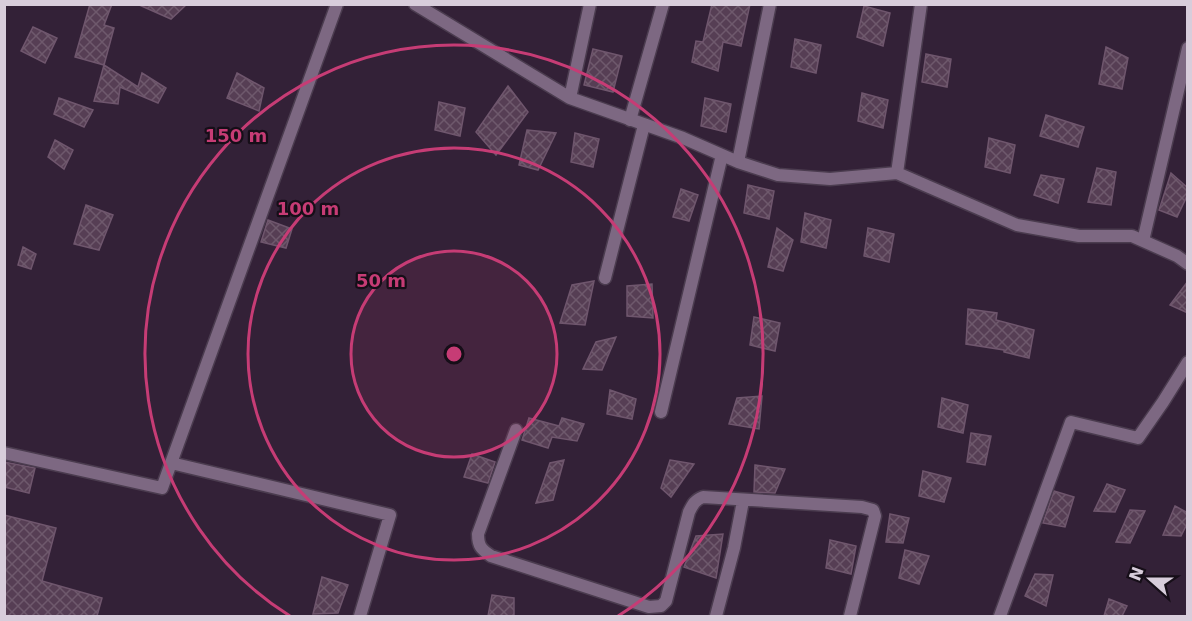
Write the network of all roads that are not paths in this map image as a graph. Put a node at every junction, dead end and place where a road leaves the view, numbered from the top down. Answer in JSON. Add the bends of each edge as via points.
{"nodes":[{"id":1,"x":337,"y":4,"type":"edge"},
{"id":2,"x":415,"y":4,"type":"edge"},
{"id":3,"x":590,"y":4,"type":"edge"},
{"id":4,"x":663,"y":4,"type":"edge"},
{"id":5,"x":770,"y":4,"type":"edge"},
{"id":6,"x":921,"y":4,"type":"edge"},
{"id":7,"x":1188,"y":48,"type":"edge"},
{"id":8,"x":570,"y":99,"type":"junction"},
{"id":9,"x":630,"y":120,"type":"junction"},
{"id":10,"x":644,"y":125,"type":"junction"},
{"id":11,"x":722,"y":155,"type":"junction"},
{"id":12,"x":738,"y":162,"type":"junction"},
{"id":13,"x":897,"y":173,"type":"junction"},
{"id":14,"x":1143,"y":241,"type":"junction"},
{"id":15,"x":1188,"y":264,"type":"edge"},
{"id":16,"x":605,"y":278,"type":"dead end"},
{"id":17,"x":1188,"y":362,"type":"edge"},
{"id":18,"x":661,"y":412,"type":"dead end"},
{"id":19,"x":516,"y":430,"type":"dead end"},
{"id":20,"x":4,"y":453,"type":"edge"},
{"id":21,"x":171,"y":462,"type":"junction"},
{"id":22,"x":743,"y":501,"type":"junction"},
{"id":23,"x":360,"y":616,"type":"edge"},
{"id":24,"x":716,"y":616,"type":"edge"},
{"id":25,"x":850,"y":616,"type":"edge"},
{"id":26,"x":1000,"y":616,"type":"edge"}],
"edges":[{"from":1,"to":21,"type":"street"},
{"from":2,"to":8,"type":"street"},
{"from":3,"to":8,"type":"street"},
{"from":4,"to":9,"type":"street"},
{"from":5,"to":12,"type":"street"},
{"from":6,"to":13,"type":"street"},
{"from":7,"to":14,"type":"street"},
{"from":8,"to":9,"type":"street"},
{"from":9,"to":10,"type":"street"},
{"from":10,"to":11,"type":"street"},
{"from":10,"to":16,"type":"street"},
{"from":11,"to":12,"type":"street"},
{"from":11,"to":18,"type":"street"},
{"from":12,"to":13,"type":"street","via":[[778,176],[830,179]]},
{"from":13,"to":14,"type":"street","via":[[1017,225],[1079,236],[1132,236]]},
{"from":14,"to":15,"type":"street"},
{"from":17,"to":26,"type":"street","via":[[1138,438],[1071,422]]},
{"from":19,"to":22,"type":"street","via":[[481,523],[478,544],[490,556],[649,607],[662,606],[666,601],[695,501],[703,497]]},
{"from":20,"to":21,"type":"street","via":[[162,488]]},
{"from":21,"to":23,"type":"street","via":[[390,514]]},
{"from":22,"to":24,"type":"street"},
{"from":22,"to":25,"type":"street","via":[[873,510]]}]}
